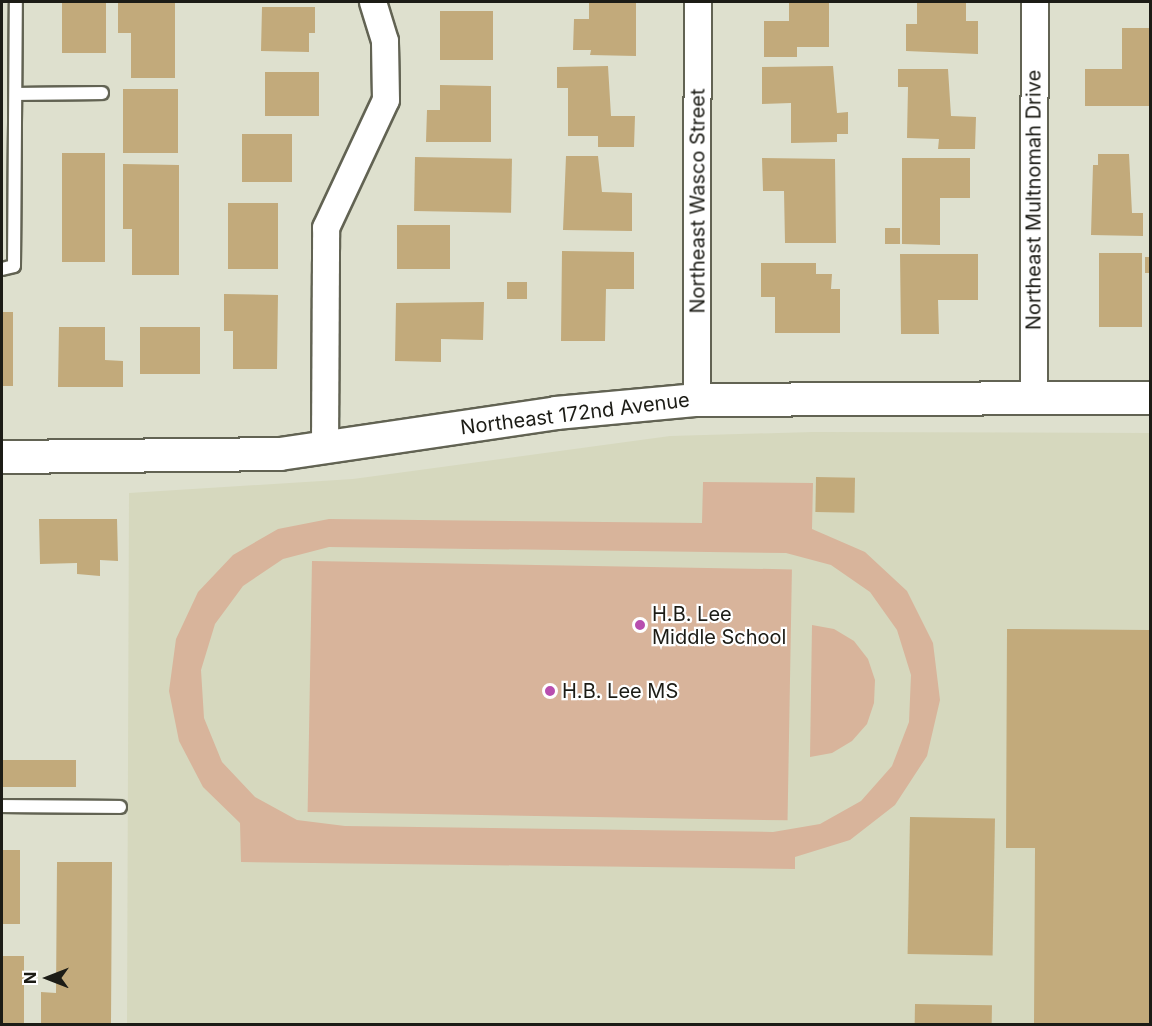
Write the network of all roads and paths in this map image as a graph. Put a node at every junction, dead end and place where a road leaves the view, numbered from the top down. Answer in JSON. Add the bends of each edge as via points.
{"nodes":[{"id":1,"x":16,"y":2,"type":"edge"},
{"id":2,"x":372,"y":2,"type":"edge"},
{"id":3,"x":698,"y":2,"type":"edge"},
{"id":4,"x":1035,"y":2,"type":"edge"},
{"id":5,"x":102,"y":93,"type":"dead end"},
{"id":6,"x":17,"y":94,"type":"junction"},
{"id":7,"x":2,"y":269,"type":"edge"},
{"id":8,"x":1034,"y":398,"type":"junction"},
{"id":9,"x":1150,"y":398,"type":"edge"},
{"id":10,"x":697,"y":400,"type":"junction"},
{"id":11,"x":325,"y":447,"type":"junction"},
{"id":12,"x":2,"y":457,"type":"edge"},
{"id":13,"x":2,"y":806,"type":"edge"},
{"id":14,"x":120,"y":807,"type":"dead end"}],
"edges":[{"from":1,"to":6,"type":"lane"},
{"from":2,"to":11,"type":"street","via":[[385,40],[386,100],[326,228]]},
{"from":3,"to":10,"type":"street","name":"Northeast Wasco Street"},
{"from":4,"to":8,"type":"street","name":"Northeast Multnomah Drive"},
{"from":5,"to":6,"type":"lane"},
{"from":6,"to":7,"type":"lane","via":[[14,266]]},
{"from":8,"to":9,"type":"street","name":"Northeast 172nd Avenue"},
{"from":8,"to":10,"type":"street","name":"Northeast 172nd Avenue"},
{"from":10,"to":11,"type":"street","name":"Northeast 172nd Avenue","via":[[555,413]]},
{"from":11,"to":12,"type":"street","name":"Northeast 172nd Avenue","via":[[280,454]]},
{"from":13,"to":14,"type":"lane"}]}
